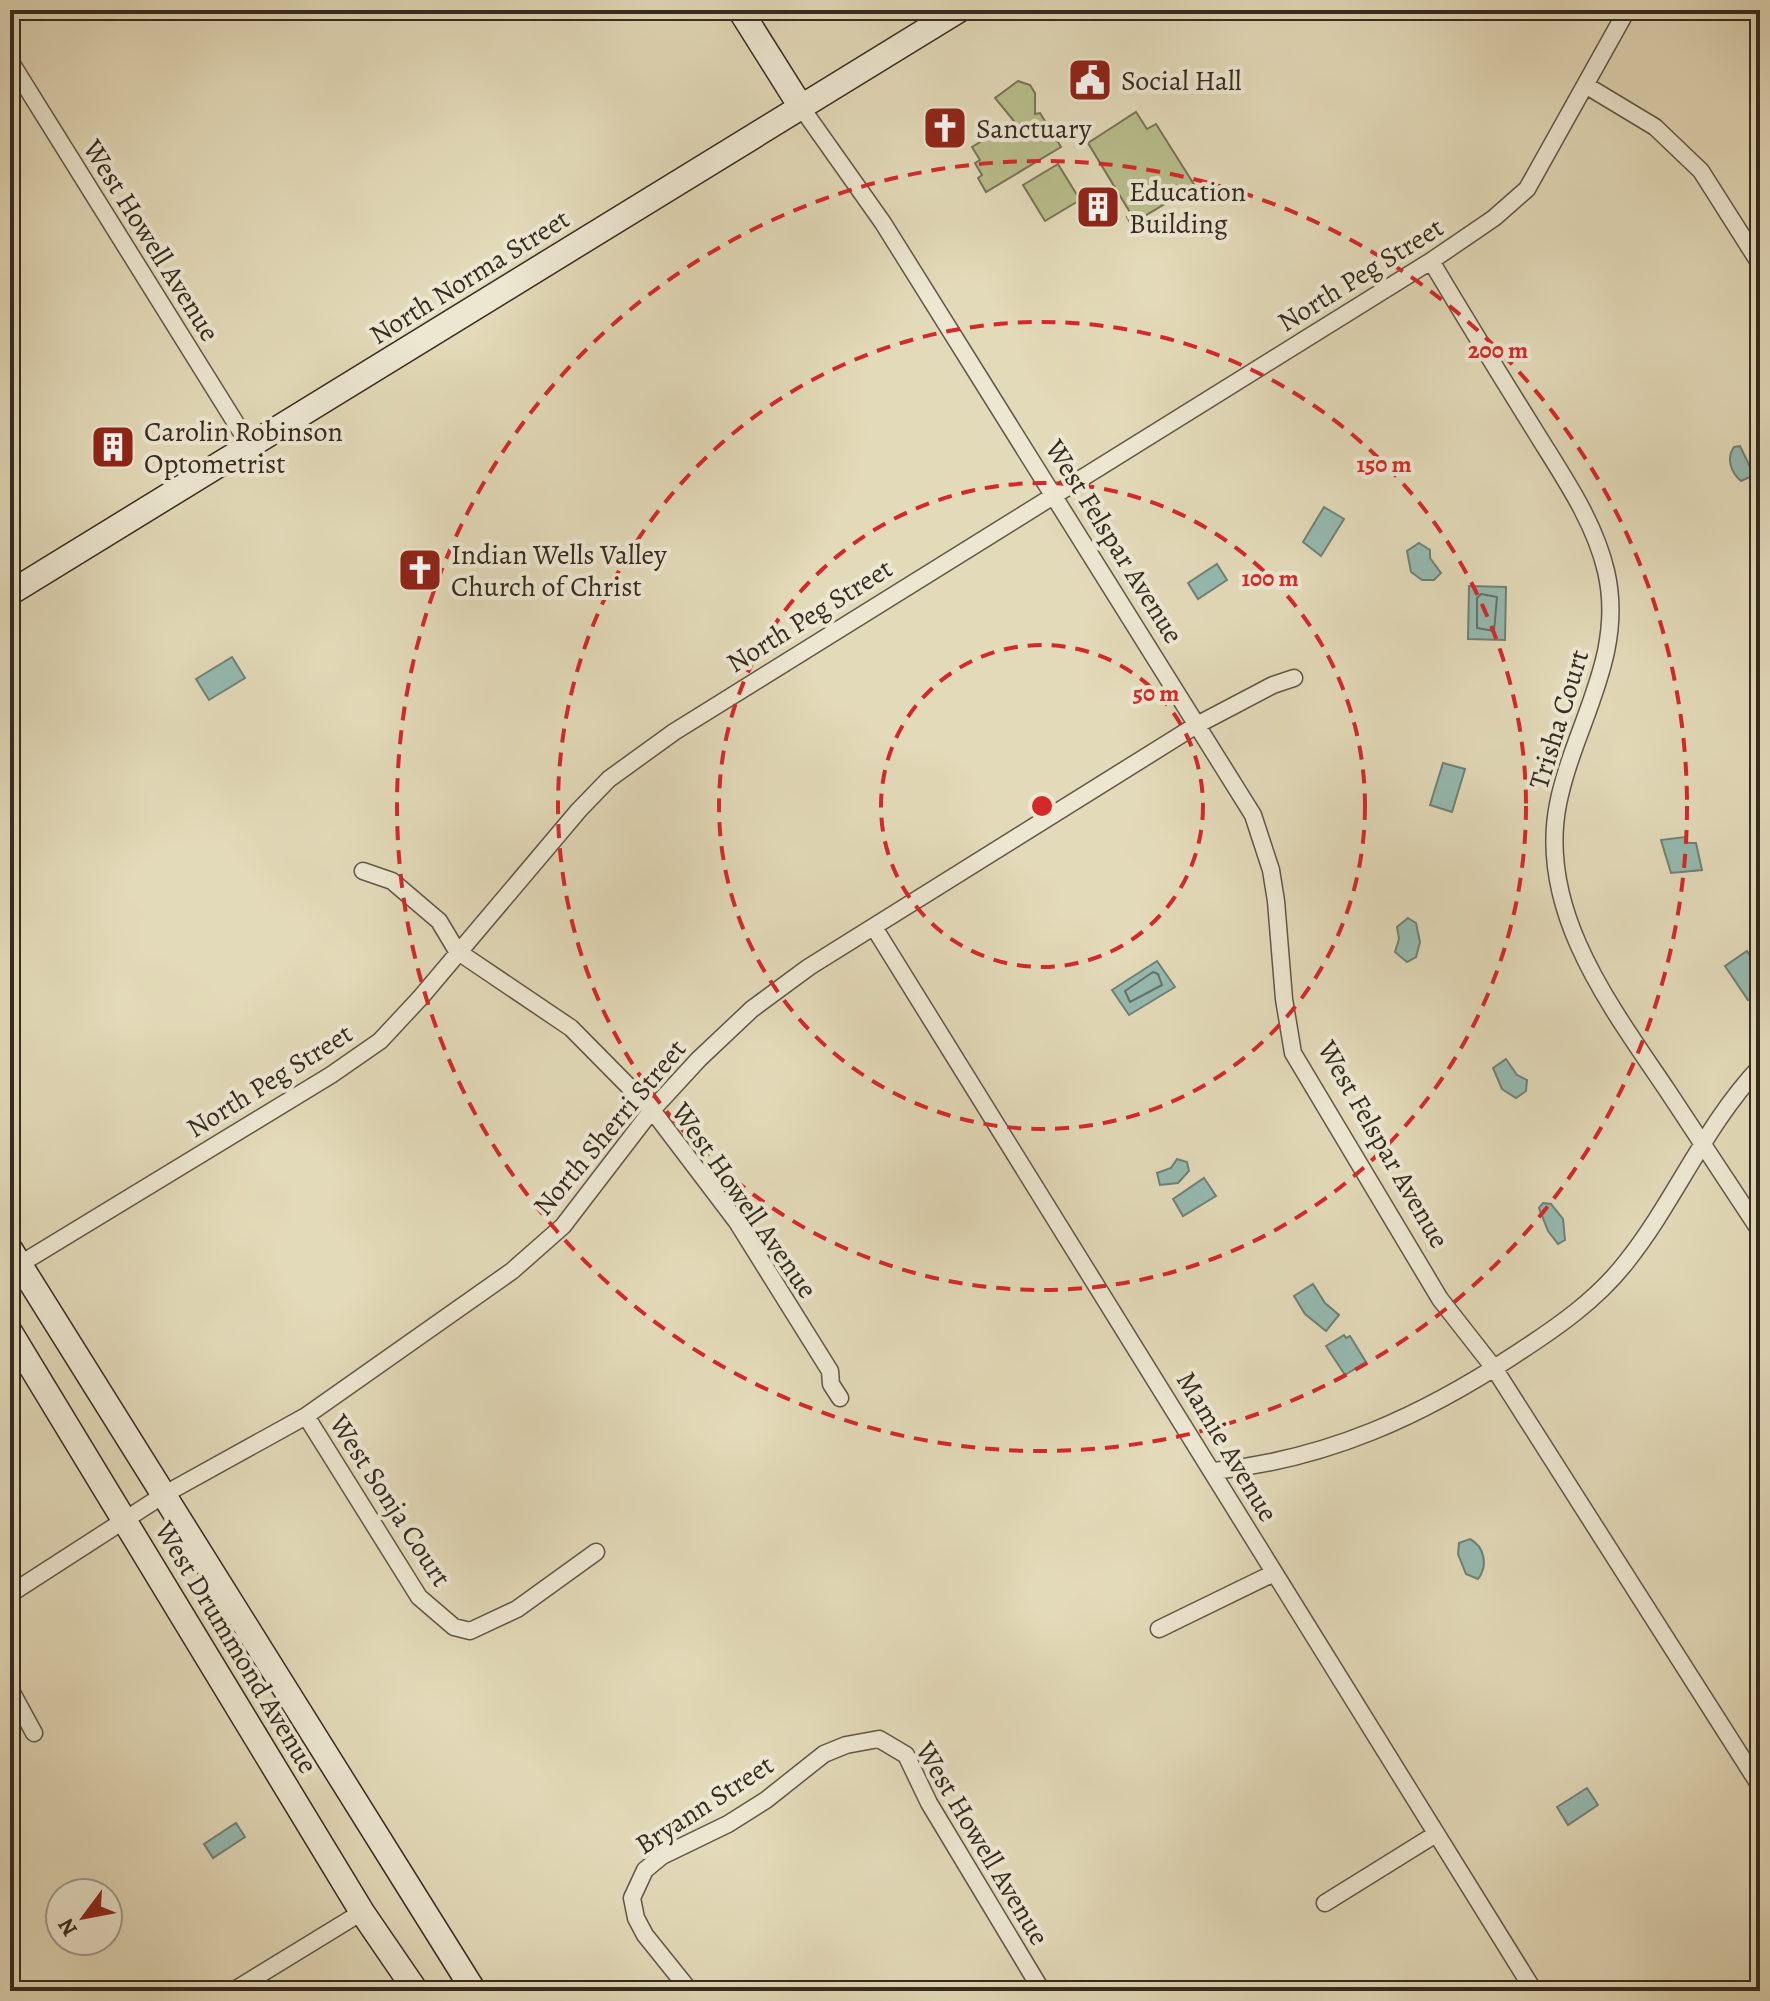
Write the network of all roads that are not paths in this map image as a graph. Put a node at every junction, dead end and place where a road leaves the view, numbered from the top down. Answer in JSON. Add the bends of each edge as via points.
{"nodes":[{"id":1,"x":740,"y":10,"type":"edge"},
{"id":2,"x":959,"y":10,"type":"edge"},
{"id":3,"x":1627,"y":10,"type":"edge"},
{"id":4,"x":10,"y":61,"type":"edge"},
{"id":5,"x":1587,"y":86,"type":"junction"},
{"id":6,"x":801,"y":107,"type":"junction"},
{"id":7,"x":1431,"y":261,"type":"junction"},
{"id":8,"x":1760,"y":264,"type":"edge"},
{"id":9,"x":250,"y":446,"type":"junction"},
{"id":10,"x":1051,"y":495,"type":"junction"},
{"id":11,"x":10,"y":593,"type":"edge"},
{"id":12,"x":1294,"y":678,"type":"dead end"},
{"id":13,"x":1195,"y":726,"type":"junction"},
{"id":14,"x":363,"y":871,"type":"dead end"},
{"id":15,"x":875,"y":929,"type":"junction"},
{"id":16,"x":457,"y":951,"type":"junction"},
{"id":17,"x":1760,"y":1067,"type":"edge"},
{"id":18,"x":652,"y":1110,"type":"junction"},
{"id":19,"x":1701,"y":1142,"type":"junction"},
{"id":20,"x":1760,"y":1231,"type":"edge"},
{"id":21,"x":13,"y":1261,"type":"edge"},
{"id":22,"x":10,"y":1332,"type":"edge"},
{"id":23,"x":1494,"y":1368,"type":"junction"},
{"id":24,"x":840,"y":1398,"type":"dead end"},
{"id":25,"x":306,"y":1416,"type":"junction"},
{"id":26,"x":1214,"y":1471,"type":"junction"},
{"id":27,"x":165,"y":1494,"type":"junction"},
{"id":28,"x":126,"y":1521,"type":"junction"},
{"id":29,"x":596,"y":1552,"type":"dead end"},
{"id":30,"x":1274,"y":1573,"type":"junction"},
{"id":31,"x":10,"y":1594,"type":"edge"},
{"id":32,"x":1159,"y":1629,"type":"dead end"},
{"id":33,"x":10,"y":1689,"type":"edge"},
{"id":34,"x":34,"y":1733,"type":"dead end"},
{"id":35,"x":867,"y":1740,"type":"joint"},
{"id":36,"x":1760,"y":1786,"type":"edge"},
{"id":37,"x":1436,"y":1834,"type":"junction"},
{"id":38,"x":1325,"y":1903,"type":"dead end"},
{"id":39,"x":362,"y":1912,"type":"junction"},
{"id":40,"x":233,"y":1991,"type":"edge"},
{"id":41,"x":416,"y":1991,"type":"edge"},
{"id":42,"x":474,"y":1991,"type":"edge"},
{"id":43,"x":690,"y":1991,"type":"edge"},
{"id":44,"x":1042,"y":1991,"type":"edge"},
{"id":45,"x":1534,"y":1991,"type":"edge"}],
"edges":[{"from":1,"to":6,"type":"main road","name":"West Felspar Avenue"},
{"from":2,"to":6,"type":"main road","name":"North Norma Street"},
{"from":3,"to":5,"type":"street","name":"North Peg Street"},
{"from":4,"to":9,"type":"street","name":"West Howell Avenue"},
{"from":5,"to":7,"type":"street","name":"North Peg Street","via":[[1527,189]]},
{"from":5,"to":8,"type":"street","via":[[1655,127],[1701,171]]},
{"from":6,"to":9,"type":"main road","name":"North Norma Street"},
{"from":6,"to":10,"type":"street","name":"West Felspar Avenue","via":[[883,223]]},
{"from":7,"to":10,"type":"street","name":"North Peg Street"},
{"from":7,"to":19,"type":"street","name":"Trisha Court","via":[[1566,481],[1606,571],[1612,620],[1604,667],[1566,766],[1553,853],[1562,898],[1609,1004]]},
{"from":9,"to":11,"type":"main road","name":"North Norma Street"},
{"from":10,"to":13,"type":"street","name":"West Felspar Avenue"},
{"from":10,"to":16,"type":"street","name":"North Peg Street","via":[[734,692],[609,779]]},
{"from":12,"to":13,"type":"street","name":"North Sherri Street"},
{"from":13,"to":15,"type":"street","name":"North Sherri Street"},
{"from":13,"to":23,"type":"street","name":"West Felspar Avenue","via":[[1253,815],[1271,870],[1293,1053],[1440,1299]]},
{"from":14,"to":16,"type":"street","name":"West Howell Avenue","via":[[404,891],[439,921]]},
{"from":15,"to":18,"type":"street","name":"North Sherri Street","via":[[809,967],[752,1009]]},
{"from":15,"to":26,"type":"street","name":"Mamie Avenue"},
{"from":16,"to":18,"type":"street","name":"West Howell Avenue","via":[[571,1028]]},
{"from":16,"to":21,"type":"street","name":"North Peg Street","via":[[380,1041],[356,1059]]},
{"from":17,"to":19,"type":"street"},
{"from":18,"to":24,"type":"street","name":"West Howell Avenue","via":[[737,1222],[830,1371]]},
{"from":18,"to":25,"type":"street","name":"North Sherri Street","via":[[563,1226],[512,1271]]},
{"from":19,"to":20,"type":"street","name":"Trisha Court"},
{"from":19,"to":23,"type":"street","via":[[1626,1263],[1567,1320]]},
{"from":21,"to":27,"type":"main road","name":"West Drummond Avenue"},
{"from":22,"to":28,"type":"main road","name":"West Drummond Avenue"},
{"from":23,"to":26,"type":"street","via":[[1415,1415],[1339,1445]]},
{"from":23,"to":36,"type":"street","name":"West Felspar Avenue"},
{"from":25,"to":27,"type":"street","name":"North Sherri Street"},
{"from":25,"to":29,"type":"street","name":"West Sonja Court","via":[[419,1597],[454,1627],[470,1631],[517,1609]]},
{"from":26,"to":30,"type":"street","name":"Mamie Avenue"},
{"from":27,"to":28,"type":"street","name":"North Sherri Street"},
{"from":27,"to":42,"type":"main road","name":"West Drummond Avenue"},
{"from":28,"to":31,"type":"street","name":"North Sherri Street"},
{"from":28,"to":39,"type":"main road","name":"West Drummond Avenue"},
{"from":30,"to":32,"type":"street"},
{"from":30,"to":37,"type":"street","name":"Mamie Avenue"},
{"from":33,"to":34,"type":"street"},
{"from":35,"to":43,"type":"street","name":"Bryann Street","via":[[824,1754],[766,1800],[645,1870],[632,1898],[634,1907],[645,1935]]},
{"from":35,"to":44,"type":"street","name":"West Howell Avenue","via":[[892,1744],[906,1755],[929,1803]]},
{"from":37,"to":38,"type":"street"},
{"from":37,"to":45,"type":"street","name":"Mamie Avenue"},
{"from":39,"to":40,"type":"street"},
{"from":39,"to":41,"type":"main road","name":"West Drummond Avenue"}]}
